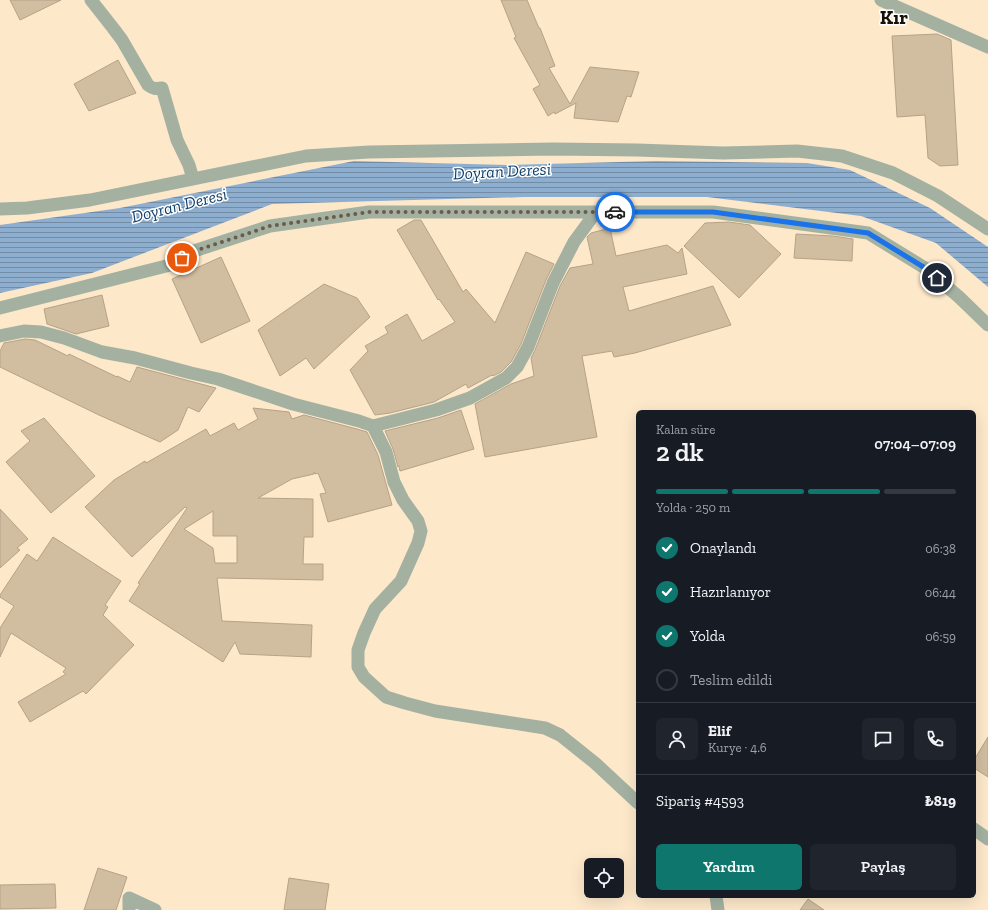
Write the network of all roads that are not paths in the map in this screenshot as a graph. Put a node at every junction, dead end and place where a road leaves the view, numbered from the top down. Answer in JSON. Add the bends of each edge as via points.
{"nodes":[{"id":1,"x":91,"y":0,"type":"edge"},
{"id":2,"x":881,"y":0,"type":"edge"},
{"id":3,"x":907,"y":6,"type":"edge"},
{"id":4,"x":988,"y":47,"type":"edge"},
{"id":5,"x":194,"y":179,"type":"junction"},
{"id":6,"x":0,"y":209,"type":"edge"},
{"id":7,"x":596,"y":212,"type":"junction"},
{"id":8,"x":988,"y":229,"type":"edge"},
{"id":9,"x":0,"y":308,"type":"edge"},
{"id":10,"x":988,"y":325,"type":"edge"},
{"id":11,"x":0,"y":336,"type":"edge"},
{"id":12,"x":373,"y":426,"type":"junction"},
{"id":13,"x":636,"y":801,"type":"edge"},
{"id":14,"x":976,"y":830,"type":"edge"},
{"id":15,"x":988,"y":839,"type":"edge"},
{"id":16,"x":716,"y":898,"type":"edge"},
{"id":17,"x":129,"y":910,"type":"edge"},
{"id":18,"x":155,"y":910,"type":"edge"},
{"id":19,"x":718,"y":910,"type":"edge"}],
"edges":[{"from":1,"to":5,"type":"street","via":[[122,40],[148,85],[156,89],[162,88],[177,140]]},
{"from":2,"to":3,"type":"street"},
{"from":3,"to":4,"type":"street"},
{"from":5,"to":6,"type":"street","via":[[90,200]]},
{"from":5,"to":8,"type":"street","via":[[306,156],[369,152],[552,149],[723,153],[797,151],[842,156],[893,172],[938,196]]},
{"from":7,"to":9,"type":"street","via":[[369,212],[270,226],[192,252],[174,264]]},
{"from":7,"to":10,"type":"street","via":[[713,212],[868,233],[925,268]]},
{"from":7,"to":12,"type":"street","via":[[574,242],[552,283],[528,347],[517,367],[506,378],[470,398],[443,408]]},
{"from":11,"to":12,"type":"street","via":[[24,331],[41,332],[102,352],[218,379],[293,404]]},
{"from":12,"to":13,"type":"street","via":[[386,452],[394,482],[418,521],[421,531],[401,581],[375,609],[364,633],[358,650],[358,667],[364,677],[386,697],[404,703],[435,711],[545,728],[560,735],[595,763]]},
{"from":14,"to":15,"type":"street"},
{"from":16,"to":19,"type":"street"},
{"from":17,"to":18,"type":"street","via":[[129,898]]}]}
